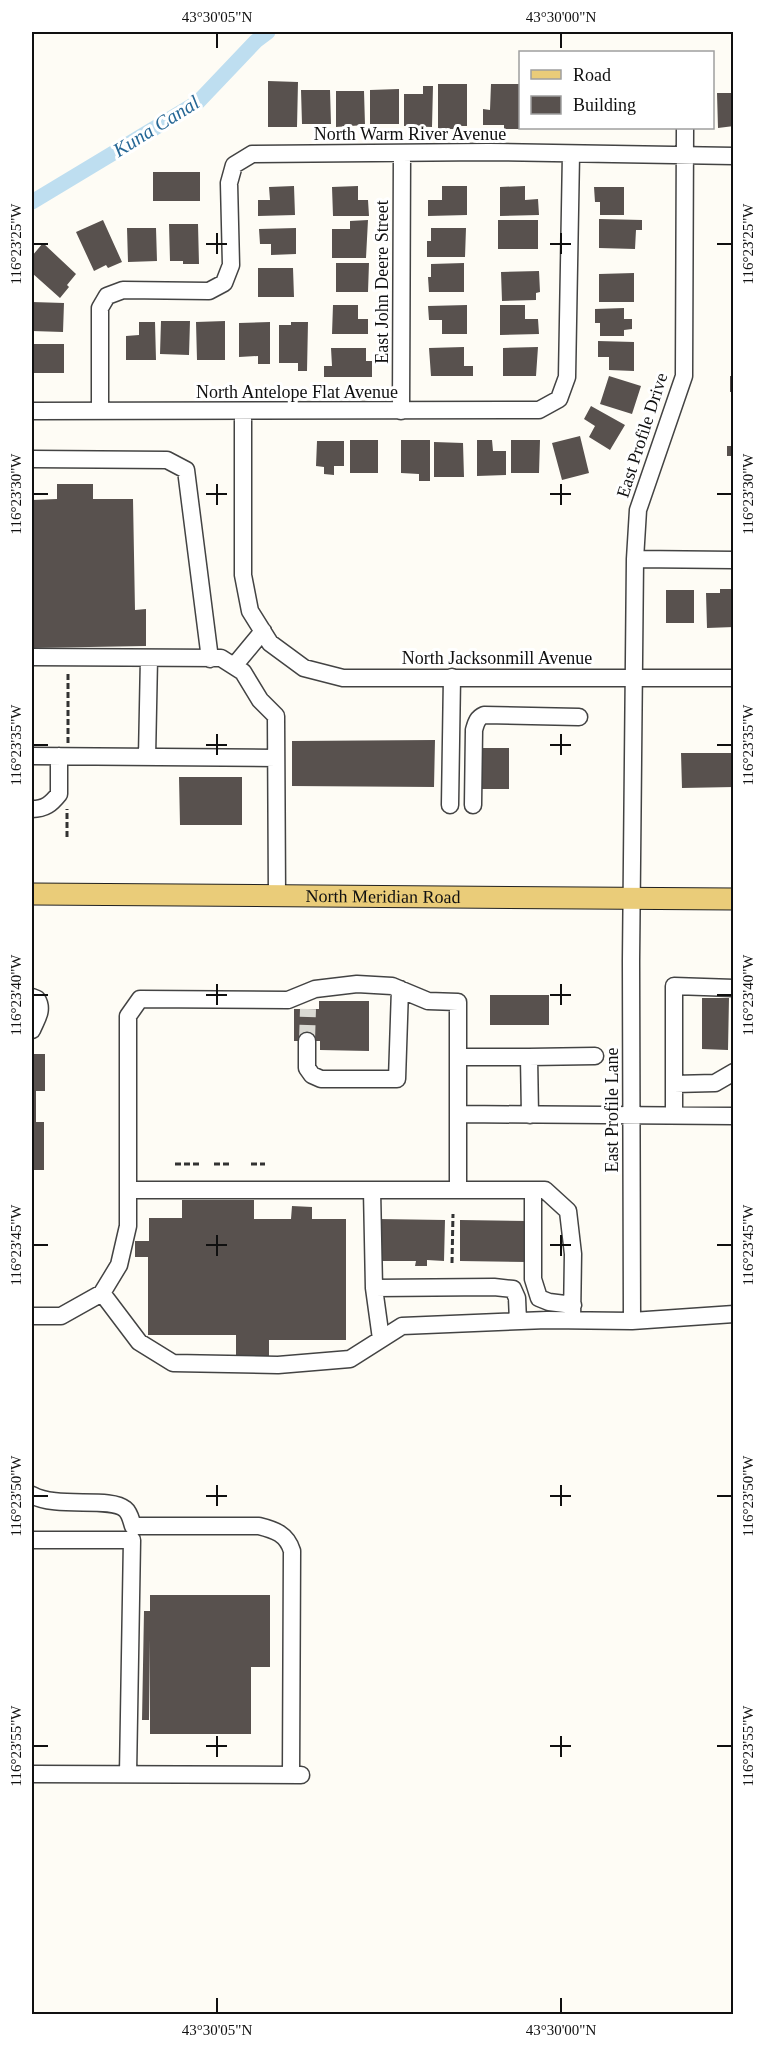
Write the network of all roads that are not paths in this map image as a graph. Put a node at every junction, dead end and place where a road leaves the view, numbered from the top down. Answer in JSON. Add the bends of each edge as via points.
{"nodes":[{"id":1,"x":685,"y":129,"type":"edge"},
{"id":2,"x":402,"y":153,"type":"junction"},
{"id":3,"x":571,"y":154,"type":"junction"},
{"id":4,"x":734,"y":156,"type":"edge"},
{"id":5,"x":685,"y":157,"type":"junction"},
{"id":6,"x":32,"y":411,"type":"edge"},
{"id":7,"x":100,"y":411,"type":"junction"},
{"id":8,"x":243,"y":411,"type":"junction"},
{"id":9,"x":400,"y":411,"type":"junction"},
{"id":10,"x":32,"y":459,"type":"edge"},
{"id":11,"x":635,"y":559,"type":"junction"},
{"id":12,"x":734,"y":560,"type":"edge"},
{"id":13,"x":266,"y":637,"type":"junction"},
{"id":14,"x":32,"y":657,"type":"edge"},
{"id":15,"x":149,"y":658,"type":"junction"},
{"id":16,"x":210,"y":659,"type":"junction"},
{"id":17,"x":234,"y":666,"type":"junction"},
{"id":18,"x":452,"y":677,"type":"junction"},
{"id":19,"x":634,"y":677,"type":"junction"},
{"id":20,"x":734,"y":678,"type":"edge"},
{"id":21,"x":579,"y":717,"type":"dead end"},
{"id":22,"x":32,"y":756,"type":"edge"},
{"id":23,"x":59,"y":756,"type":"junction"},
{"id":24,"x":147,"y":757,"type":"junction"},
{"id":25,"x":276,"y":758,"type":"junction"},
{"id":26,"x":450,"y":805,"type":"dead end"},
{"id":27,"x":473,"y":805,"type":"dead end"},
{"id":28,"x":32,"y":809,"type":"edge"},
{"id":29,"x":32,"y":894,"type":"edge"},
{"id":30,"x":278,"y":896,"type":"junction"},
{"id":31,"x":632,"y":899,"type":"junction"},
{"id":32,"x":734,"y":899,"type":"edge"},
{"id":33,"x":734,"y":988,"type":"edge"},
{"id":34,"x":400,"y":989,"type":"junction"},
{"id":35,"x":308,"y":991,"type":"junction"},
{"id":36,"x":32,"y":997,"type":"edge"},
{"id":37,"x":308,"y":1009,"type":"tunnel mouth"},
{"id":38,"x":32,"y":1030,"type":"edge"},
{"id":39,"x":307,"y":1041,"type":"tunnel mouth"},
{"id":40,"x":595,"y":1056,"type":"dead end"},
{"id":41,"x":459,"y":1057,"type":"junction"},
{"id":42,"x":529,"y":1057,"type":"junction"},
{"id":43,"x":734,"y":1072,"type":"edge"},
{"id":44,"x":674,"y":1084,"type":"junction"},
{"id":45,"x":459,"y":1114,"type":"junction"},
{"id":46,"x":530,"y":1115,"type":"junction"},
{"id":47,"x":632,"y":1115,"type":"junction"},
{"id":48,"x":674,"y":1116,"type":"junction"},
{"id":49,"x":734,"y":1116,"type":"edge"},
{"id":50,"x":128,"y":1190,"type":"junction"},
{"id":51,"x":372,"y":1190,"type":"junction"},
{"id":52,"x":458,"y":1190,"type":"junction"},
{"id":53,"x":533,"y":1191,"type":"junction"},
{"id":54,"x":374,"y":1288,"type":"junction"},
{"id":55,"x":102,"y":1293,"type":"junction"},
{"id":56,"x":573,"y":1312,"type":"junction"},
{"id":57,"x":734,"y":1314,"type":"edge"},
{"id":58,"x":32,"y":1316,"type":"edge"},
{"id":59,"x":518,"y":1321,"type":"junction"},
{"id":60,"x":632,"y":1321,"type":"junction"},
{"id":61,"x":381,"y":1339,"type":"junction"},
{"id":62,"x":32,"y":1495,"type":"edge"},
{"id":63,"x":132,"y":1533,"type":"junction"},
{"id":64,"x":32,"y":1540,"type":"edge"},
{"id":65,"x":32,"y":1774,"type":"edge"},
{"id":66,"x":128,"y":1774,"type":"junction"}],
"edges":[{"from":1,"to":5,"type":"street","name":"East Profile Drive"},
{"from":2,"to":3,"type":"street","name":"North Warm River Avenue"},
{"from":2,"to":7,"type":"street","name":"North Warm River Avenue","via":[[252,154],[234,165],[229,183],[231,265],[224,283],[209,291],[123,290],[106,296],[100,308]]},
{"from":2,"to":9,"type":"street","name":"East John Deere Street"},
{"from":3,"to":5,"type":"street","name":"North Warm River Avenue"},
{"from":3,"to":9,"type":"street","name":"North Antelope Flat Avenue","via":[[567,377],[559,399],[539,410]]},
{"from":4,"to":5,"type":"street","name":"North Warm River Avenue"},
{"from":5,"to":11,"type":"street","name":"East Profile Drive","via":[[684,376],[638,510]]},
{"from":6,"to":7,"type":"street","name":"North Antelope Flat Avenue"},
{"from":7,"to":8,"type":"street","name":"North Antelope Flat Avenue"},
{"from":8,"to":9,"type":"street","name":"North Antelope Flat Avenue"},
{"from":8,"to":13,"type":"street","via":[[243,575],[250,611]]},
{"from":10,"to":16,"type":"street","via":[[167,460],[186,470]]},
{"from":11,"to":12,"type":"street"},
{"from":11,"to":19,"type":"street","name":"East Profile Drive"},
{"from":13,"to":17,"type":"street"},
{"from":13,"to":18,"type":"street","name":"North Jacksonmill Avenue","via":[[304,668],[343,678]]},
{"from":14,"to":15,"type":"street"},
{"from":15,"to":16,"type":"street"},
{"from":15,"to":24,"type":"street"},
{"from":16,"to":17,"type":"street","via":[[221,658]]},
{"from":17,"to":25,"type":"street","via":[[243,672],[260,700],[276,716]]},
{"from":18,"to":19,"type":"street","name":"North Jacksonmill Avenue"},
{"from":18,"to":26,"type":"street"},
{"from":19,"to":20,"type":"street","name":"North Jacksonmill Avenue"},
{"from":19,"to":31,"type":"street","name":"East Profile Drive"},
{"from":21,"to":27,"type":"street","via":[[480,717],[474,730]]},
{"from":22,"to":23,"type":"street"},
{"from":23,"to":24,"type":"street"},
{"from":23,"to":28,"type":"street","via":[[59,794],[50,804]]},
{"from":24,"to":25,"type":"street"},
{"from":25,"to":30,"type":"street"},
{"from":29,"to":30,"type":"main road","name":"North Meridian Road"},
{"from":30,"to":31,"type":"main road","name":"North Meridian Road"},
{"from":31,"to":32,"type":"main road","name":"North Meridian Road"},
{"from":31,"to":47,"type":"street","name":"East Profile Lane"},
{"from":33,"to":44,"type":"street","via":[[674,986]]},
{"from":34,"to":35,"type":"street","via":[[357,984]]},
{"from":34,"to":39,"type":"street","via":[[397,1079],[321,1079],[307,1068]]},
{"from":34,"to":41,"type":"street","via":[[428,1001],[458,1002]]},
{"from":35,"to":37,"type":"street"},
{"from":35,"to":50,"type":"street","via":[[288,1000],[141,999],[128,1016]]},
{"from":36,"to":38,"type":"street","via":[[40,1008]]},
{"from":40,"to":42,"type":"street"},
{"from":41,"to":42,"type":"street"},
{"from":41,"to":45,"type":"street"},
{"from":42,"to":46,"type":"street"},
{"from":43,"to":44,"type":"street","via":[[715,1083]]},
{"from":44,"to":48,"type":"street"},
{"from":45,"to":46,"type":"street"},
{"from":45,"to":52,"type":"street"},
{"from":46,"to":47,"type":"street"},
{"from":47,"to":48,"type":"street"},
{"from":47,"to":60,"type":"street","name":"East Profile Lane"},
{"from":48,"to":49,"type":"street"},
{"from":50,"to":51,"type":"street"},
{"from":50,"to":55,"type":"street","via":[[128,1226],[119,1265]]},
{"from":51,"to":52,"type":"street"},
{"from":51,"to":54,"type":"street"},
{"from":52,"to":53,"type":"street"},
{"from":53,"to":56,"type":"street","via":[[545,1190],[568,1211]]},
{"from":53,"to":56,"type":"street","via":[[532,1279],[539,1298]]},
{"from":54,"to":59,"type":"street","via":[[513,1289]]},
{"from":54,"to":61,"type":"street"},
{"from":55,"to":58,"type":"street","via":[[61,1316]]},
{"from":55,"to":61,"type":"street","via":[[140,1342],[173,1363],[278,1365],[350,1359]]},
{"from":56,"to":59,"type":"street"},
{"from":56,"to":60,"type":"street"},
{"from":57,"to":60,"type":"street"},
{"from":59,"to":61,"type":"street","via":[[402,1326]]},
{"from":62,"to":63,"type":"street","via":[[58,1502],[118,1504],[127,1510]]},
{"from":63,"to":64,"type":"street"},
{"from":63,"to":66,"type":"street"},
{"from":63,"to":66,"type":"street","via":[[259,1526],[286,1537],[292,1551],[296,1775]]},
{"from":65,"to":66,"type":"street"}]}
